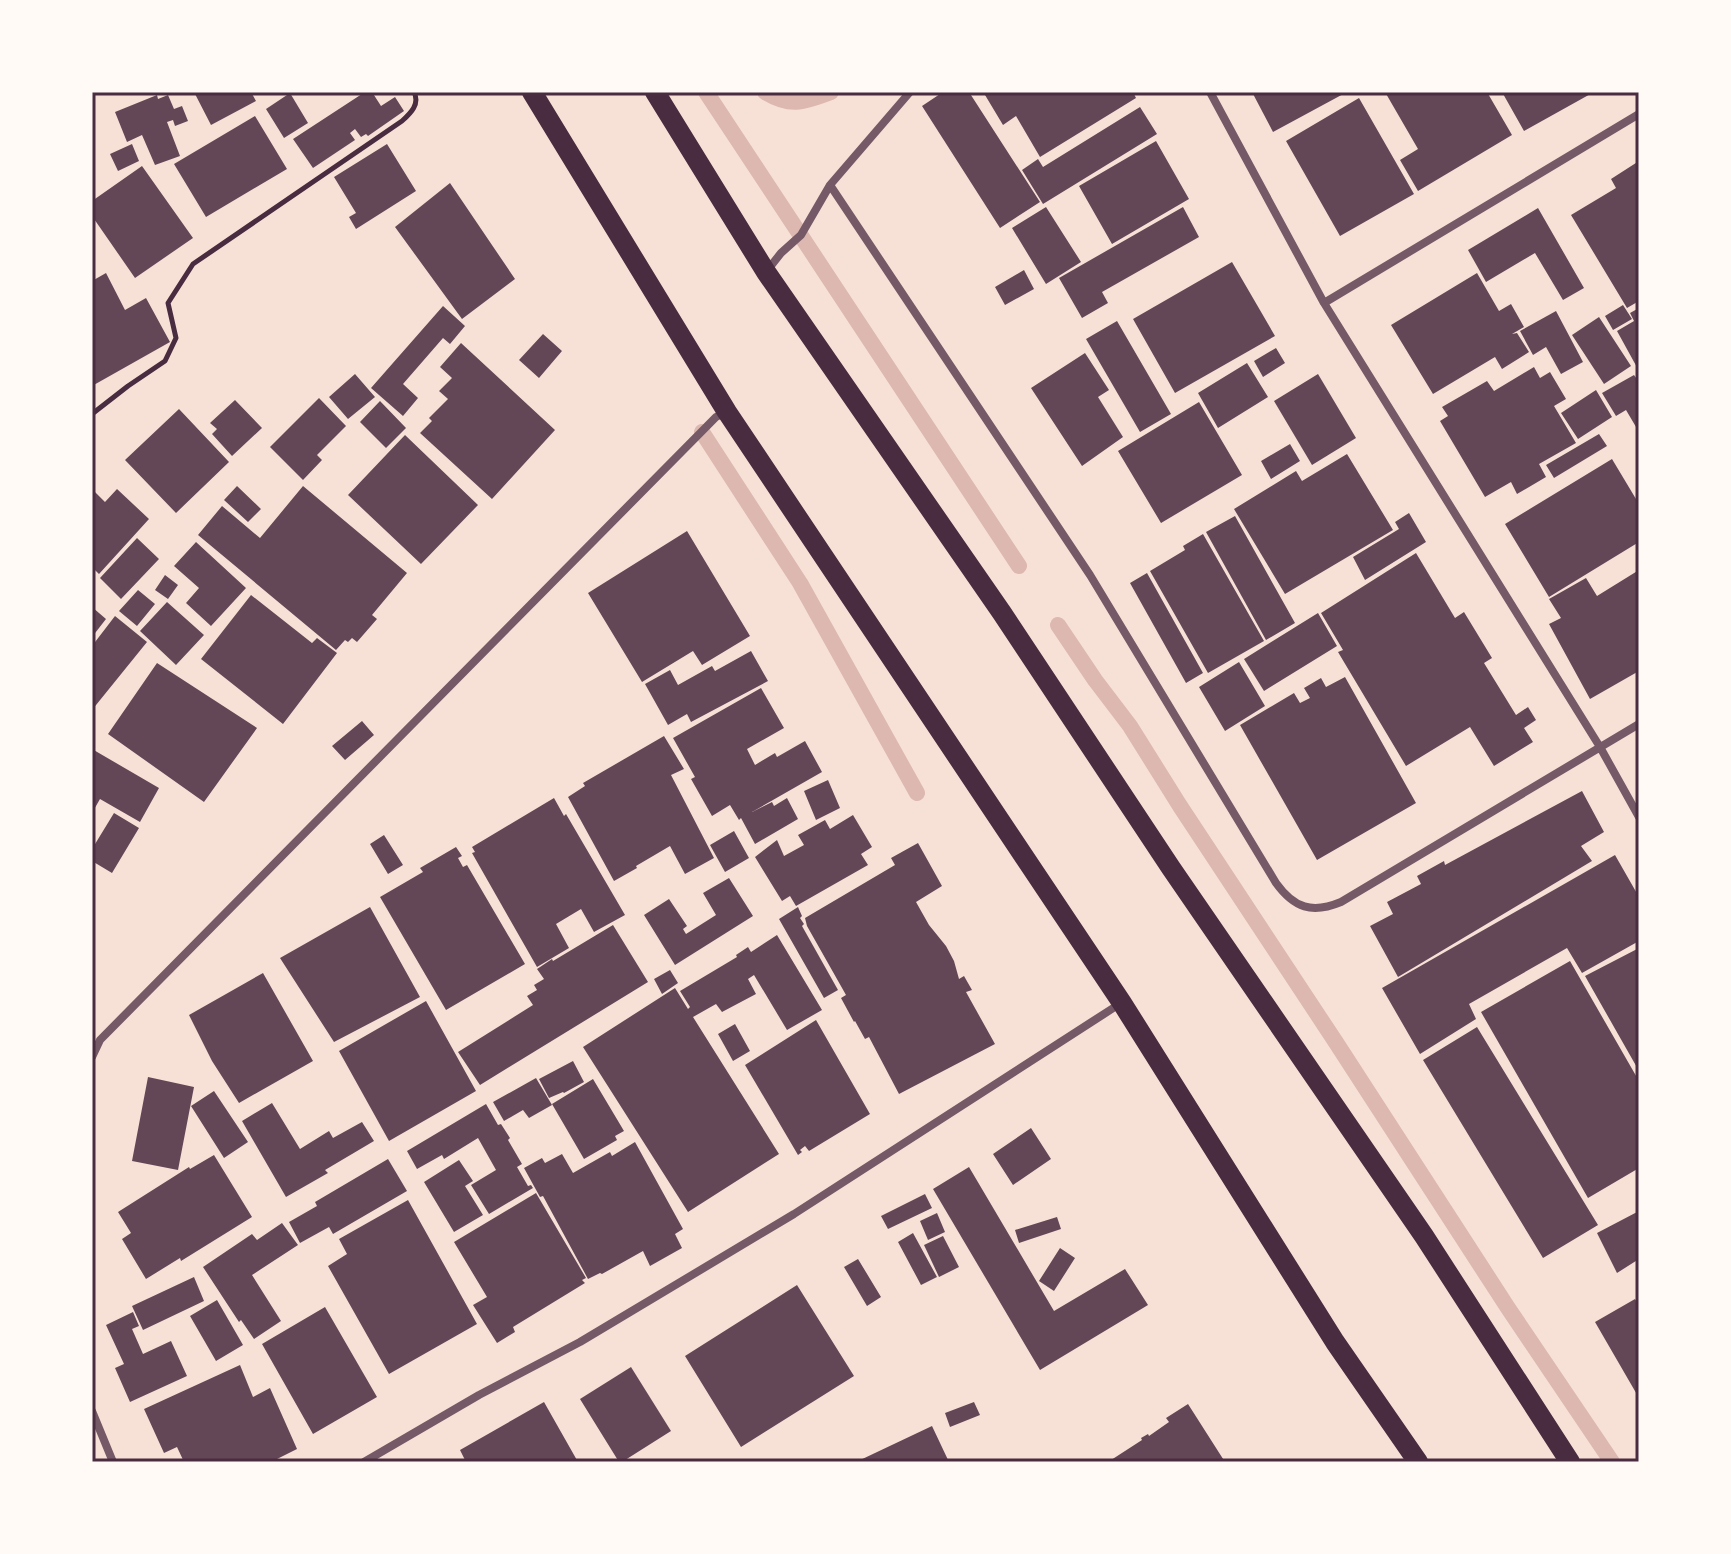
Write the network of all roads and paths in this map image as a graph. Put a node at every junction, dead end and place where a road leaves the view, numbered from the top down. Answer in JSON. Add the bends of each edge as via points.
{"nodes":[{"id":1,"x":414,"y":92,"type":"edge"},
{"id":2,"x":532,"y":92,"type":"edge"},
{"id":3,"x":655,"y":92,"type":"edge"},
{"id":4,"x":910,"y":92,"type":"edge"},
{"id":5,"x":1210,"y":92,"type":"edge"},
{"id":6,"x":1639,"y":114,"type":"edge"},
{"id":7,"x":830,"y":185,"type":"junction"},
{"id":8,"x":766,"y":272,"type":"junction"},
{"id":9,"x":1324,"y":303,"type":"junction"},
{"id":10,"x":727,"y":412,"type":"junction"},
{"id":11,"x":92,"y":414,"type":"edge"},
{"id":12,"x":1639,"y":724,"type":"edge"},
{"id":13,"x":1600,"y":747,"type":"junction"},
{"id":14,"x":1639,"y":817,"type":"edge"},
{"id":15,"x":1122,"y":1003,"type":"junction"},
{"id":16,"x":92,"y":1033,"type":"edge"},
{"id":17,"x":100,"y":1040,"type":"junction"},
{"id":18,"x":92,"y":1057,"type":"edge"},
{"id":19,"x":92,"y":1411,"type":"edge"},
{"id":20,"x":113,"y":1462,"type":"edge"},
{"id":21,"x":364,"y":1462,"type":"edge"},
{"id":22,"x":1418,"y":1462,"type":"edge"},
{"id":23,"x":1570,"y":1462,"type":"edge"}],
"edges":[{"from":1,"to":11,"type":"path","via":[[414,108],[402,121],[193,264],[168,303],[176,338],[165,361]]},
{"from":2,"to":10,"type":"main road"},
{"from":3,"to":8,"type":"main road"},
{"from":4,"to":7,"type":"street"},
{"from":5,"to":9,"type":"street"},
{"from":6,"to":9,"type":"street"},
{"from":7,"to":8,"type":"street","via":[[801,235]]},
{"from":7,"to":13,"type":"street","via":[[1090,575],[1285,895],[1297,904],[1312,909],[1341,902]]},
{"from":8,"to":23,"type":"main road","via":[[1424,1236]]},
{"from":9,"to":13,"type":"street"},
{"from":10,"to":15,"type":"main road"},
{"from":10,"to":17,"type":"street","via":[[716,417]]},
{"from":12,"to":13,"type":"street"},
{"from":13,"to":14,"type":"street"},
{"from":15,"to":21,"type":"street","via":[[794,1214]]},
{"from":15,"to":22,"type":"main road","via":[[1335,1342]]},
{"from":16,"to":17,"type":"street"},
{"from":17,"to":18,"type":"street"},
{"from":19,"to":20,"type":"street"}]}
